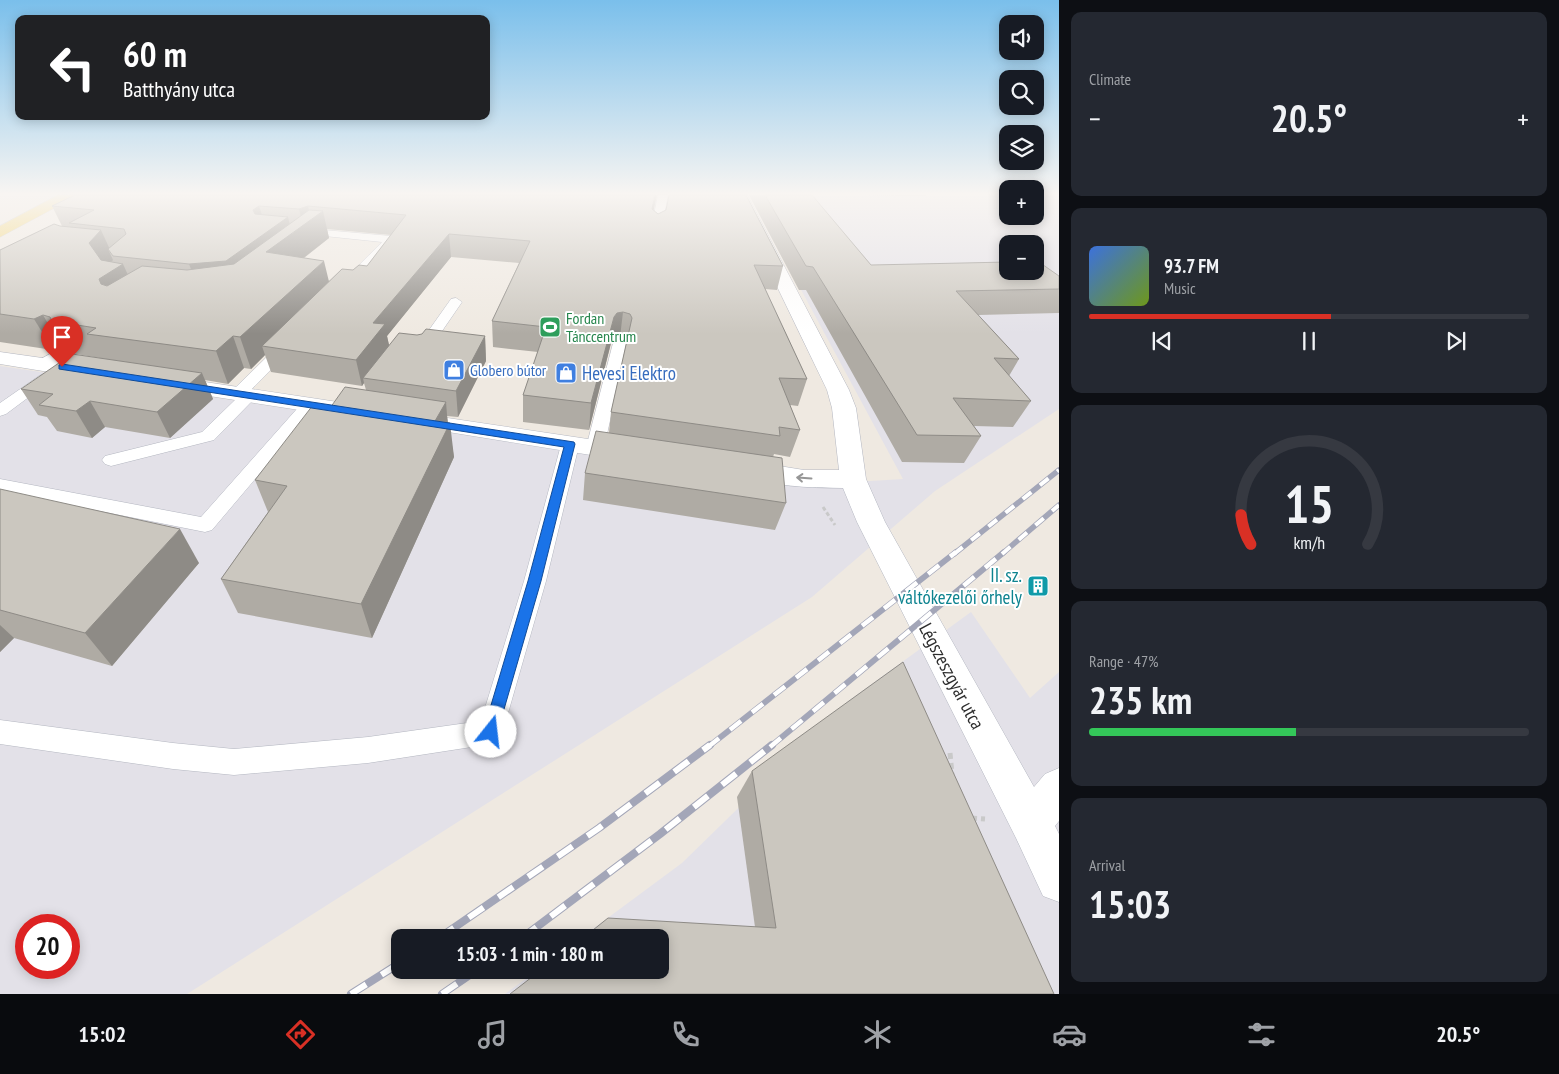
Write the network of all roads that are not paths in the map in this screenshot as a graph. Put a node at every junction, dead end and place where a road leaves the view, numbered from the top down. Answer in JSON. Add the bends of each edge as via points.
{"nodes":[{"id":1,"x":389,"y":241,"type":"edge"},
{"id":2,"x":763,"y":241,"type":"edge"},
{"id":3,"x":342,"y":289,"type":"edge"},
{"id":4,"x":456,"y":302,"type":"dead end"},
{"id":5,"x":294,"y":338,"type":"edge"},
{"id":6,"x":620,"y":344,"type":"dead end"},
{"id":7,"x":406,"y":352,"type":"edge"},
{"id":8,"x":0,"y":358,"type":"edge"},
{"id":9,"x":56,"y":361,"type":"junction"},
{"id":10,"x":111,"y":374,"type":"edge"},
{"id":11,"x":150,"y":380,"type":"edge"},
{"id":12,"x":244,"y":395,"type":"junction"},
{"id":13,"x":309,"y":405,"type":"junction"},
{"id":14,"x":0,"y":411,"type":"edge"},
{"id":15,"x":570,"y":444,"type":"junction"},
{"id":16,"x":595,"y":448,"type":"junction"},
{"id":17,"x":652,"y":456,"type":"edge"},
{"id":18,"x":111,"y":460,"type":"dead end"},
{"id":19,"x":728,"y":468,"type":"edge"},
{"id":20,"x":853,"y":479,"type":"junction"},
{"id":21,"x":0,"y":485,"type":"edge"},
{"id":22,"x":0,"y":732,"type":"edge"},
{"id":23,"x":1059,"y":788,"type":"edge"},
{"id":24,"x":1031,"y":823,"type":"junction"},
{"id":25,"x":1059,"y":880,"type":"edge"}],
"edges":[{"from":1,"to":3,"type":"lane"},
{"from":2,"to":20,"type":"street","name":"Légszeszgyár utca","via":[[838,390],[844,408]]},
{"from":4,"to":7,"type":"lane","via":[[420,354]]},
{"from":5,"to":12,"type":"lane"},
{"from":6,"to":16,"type":"lane"},
{"from":8,"to":9,"type":"street"},
{"from":9,"to":10,"type":"street"},
{"from":9,"to":14,"type":"lane"},
{"from":11,"to":12,"type":"street"},
{"from":12,"to":13,"type":"street"},
{"from":12,"to":18,"type":"lane","via":[[208,436]]},
{"from":13,"to":15,"type":"street","via":[[369,411]]},
{"from":13,"to":21,"type":"lane","via":[[205,525]]},
{"from":15,"to":16,"type":"street"},
{"from":15,"to":22,"type":"lane","via":[[491,732],[368,750],[234,762]]},
{"from":16,"to":17,"type":"street"},
{"from":20,"to":19,"type":"street","one_way":true,"via":[[804,479]]},
{"from":20,"to":24,"type":"street","name":"Légszeszgyár utca","via":[[871,522]]},
{"from":23,"to":24,"type":"street"},
{"from":24,"to":25,"type":"street","name":"Légszeszgyár utca"}]}
